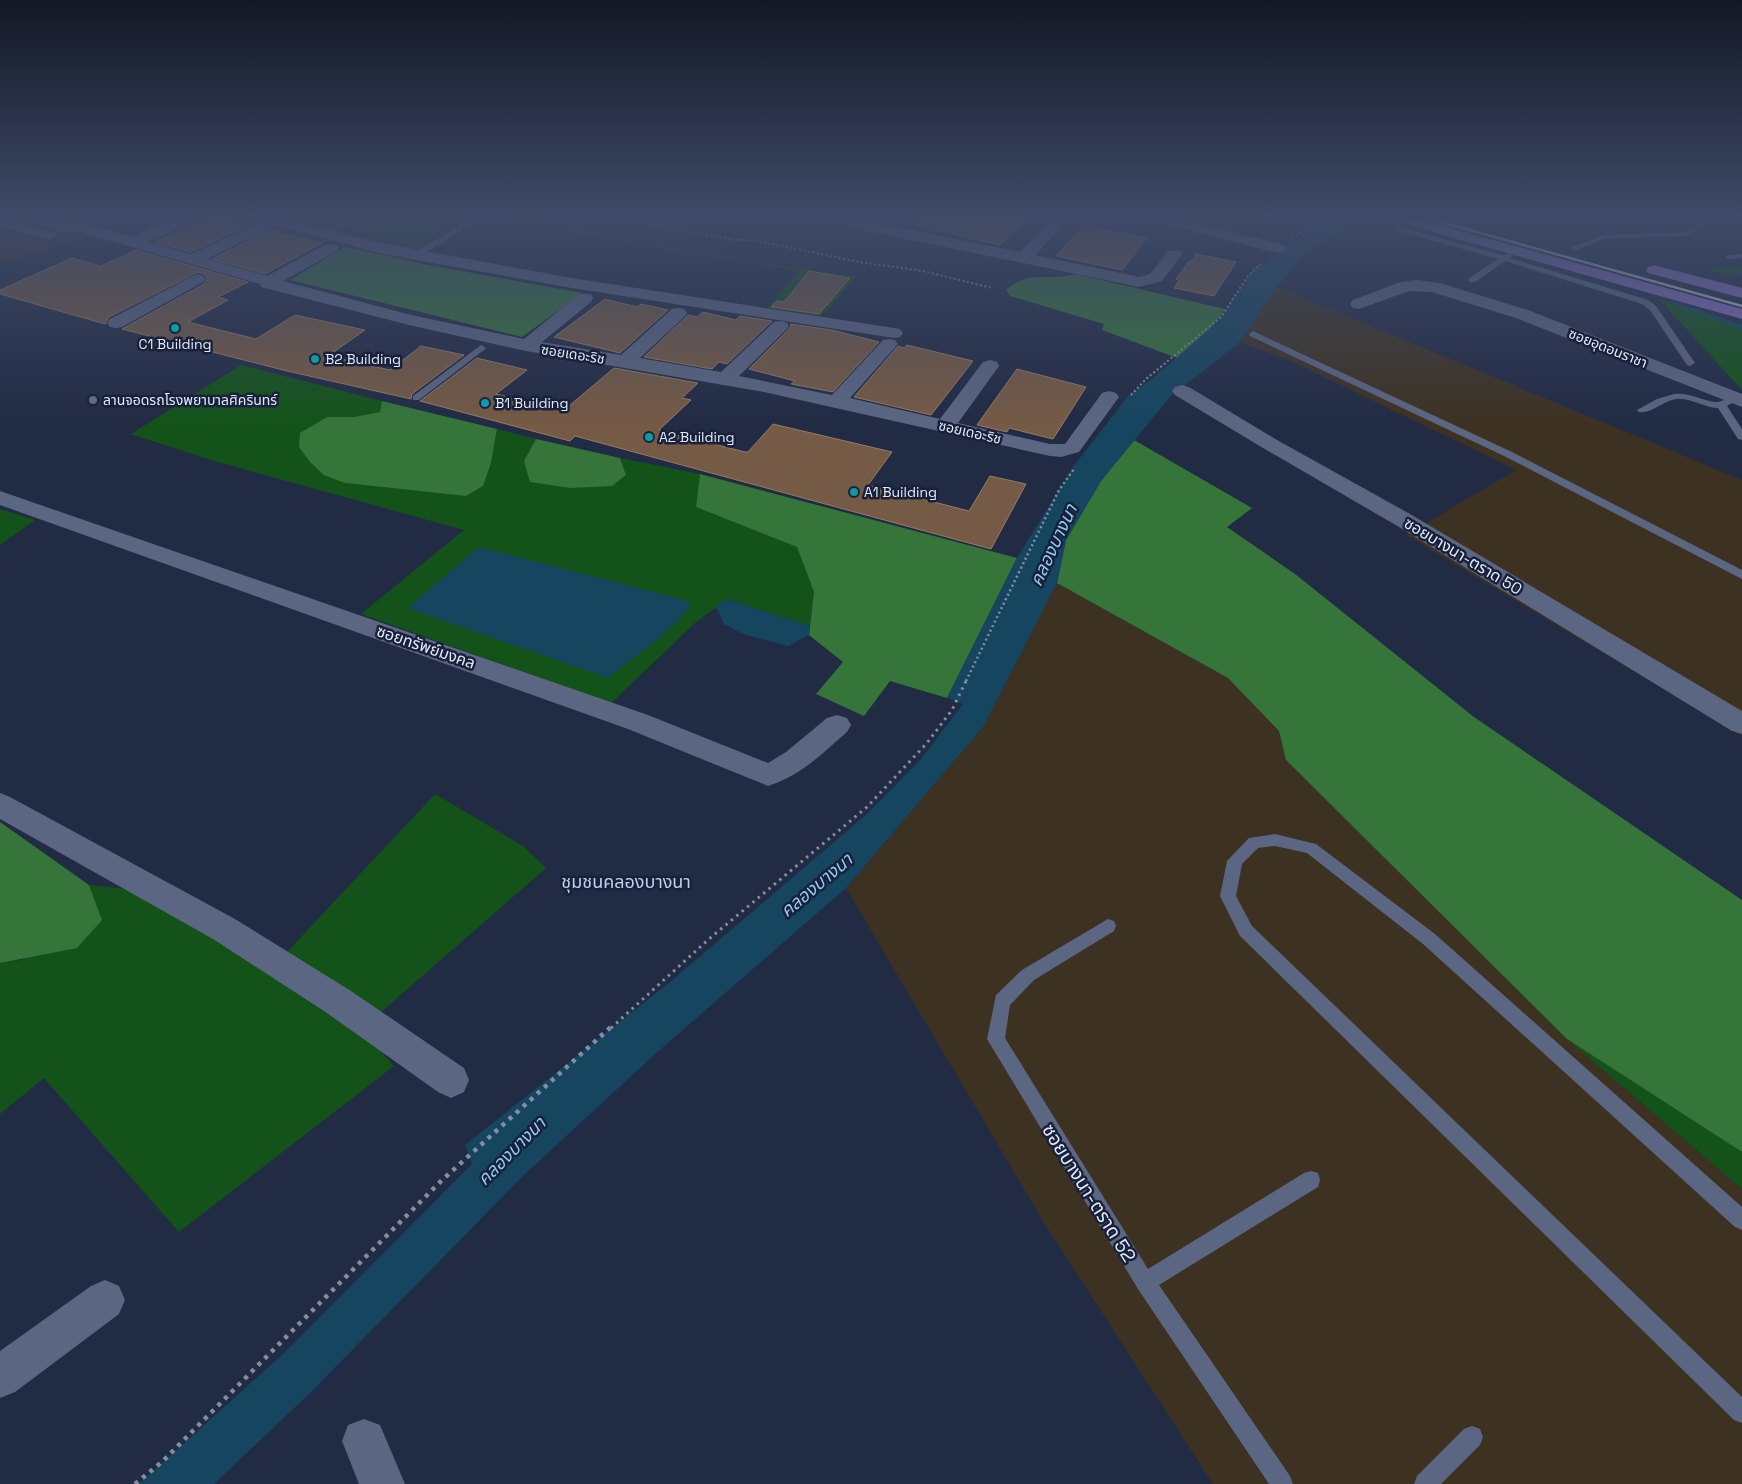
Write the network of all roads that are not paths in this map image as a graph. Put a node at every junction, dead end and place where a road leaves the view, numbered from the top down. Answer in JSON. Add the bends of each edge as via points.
{"nodes":[{"id":1,"x":184,"y":286,"type":"edge"},
{"id":2,"x":227,"y":286,"type":"edge"},
{"id":3,"x":279,"y":286,"type":"edge"},
{"id":4,"x":593,"y":286,"type":"edge"},
{"id":5,"x":1405,"y":286,"type":"edge"},
{"id":6,"x":1427,"y":286,"type":"edge"},
{"id":7,"x":1594,"y":286,"type":"edge"},
{"id":8,"x":1642,"y":286,"type":"edge"},
{"id":9,"x":1717,"y":286,"type":"edge"},
{"id":10,"x":1742,"y":293,"type":"edge"},
{"id":11,"x":585,"y":298,"type":"dead end"},
{"id":12,"x":1359,"y":304,"type":"dead end"},
{"id":13,"x":678,"y":313,"type":"dead end"},
{"id":14,"x":1740,"y":314,"type":"edge"},
{"id":15,"x":116,"y":323,"type":"dead end"},
{"id":16,"x":780,"y":326,"type":"dead end"},
{"id":17,"x":1253,"y":334,"type":"dead end"},
{"id":18,"x":526,"y":346,"type":"junction"},
{"id":19,"x":481,"y":348,"type":"junction"},
{"id":20,"x":625,"y":362,"type":"junction"},
{"id":21,"x":1690,"y":363,"type":"dead end"},
{"id":22,"x":990,"y":366,"type":"dead end"},
{"id":23,"x":725,"y":379,"type":"junction"},
{"id":24,"x":1182,"y":391,"type":"dead end"},
{"id":25,"x":416,"y":398,"type":"dead end"},
{"id":26,"x":1117,"y":399,"type":"road end"},
{"id":27,"x":837,"y":401,"type":"junction"},
{"id":28,"x":1733,"y":402,"type":"edge"},
{"id":29,"x":1642,"y":410,"type":"dead end"},
{"id":30,"x":827,"y":417,"type":"dead end"},
{"id":31,"x":945,"y":426,"type":"junction"},
{"id":32,"x":1742,"y":437,"type":"edge"},
{"id":33,"x":0,"y":498,"type":"edge"},
{"id":34,"x":1742,"y":575,"type":"edge"},
{"id":35,"x":1742,"y":724,"type":"edge"},
{"id":36,"x":837,"y":725,"type":"dead end"},
{"id":37,"x":0,"y":805,"type":"edge"},
{"id":38,"x":1108,"y":926,"type":"dead end"},
{"id":39,"x":451,"y":1080,"type":"dead end"},
{"id":40,"x":1310,"y":1180,"type":"dead end"},
{"id":41,"x":1742,"y":1220,"type":"edge"},
{"id":42,"x":1145,"y":1282,"type":"junction"},
{"id":43,"x":105,"y":1300,"type":"dead end"},
{"id":44,"x":0,"y":1377,"type":"edge"},
{"id":45,"x":1742,"y":1412,"type":"edge"},
{"id":46,"x":1472,"y":1437,"type":"dead end"},
{"id":47,"x":364,"y":1441,"type":"dead end"},
{"id":48,"x":382,"y":1484,"type":"edge"},
{"id":49,"x":1282,"y":1484,"type":"edge"},
{"id":50,"x":1426,"y":1484,"type":"edge"}],
"edges":[{"from":1,"to":15,"type":"street"},
{"from":2,"to":19,"type":"street"},
{"from":3,"to":18,"type":"street","name":"ซอยเดอะริช"},
{"from":4,"to":27,"type":"street","via":[[891,338]]},
{"from":5,"to":12,"type":"street","name":"ซอยอุดอนราชา"},
{"from":6,"to":28,"type":"street","name":"ซอยอุดอนราชา","via":[[1522,314]]},
{"from":7,"to":21,"type":"lane","via":[[1645,302],[1653,308]]},
{"from":8,"to":14,"type":"main road"},
{"from":9,"to":10,"type":"main road"},
{"from":11,"to":18,"type":"street"},
{"from":13,"to":20,"type":"street"},
{"from":16,"to":23,"type":"street"},
{"from":17,"to":34,"type":"lane","via":[[1508,454]]},
{"from":18,"to":20,"type":"street","name":"ซอยเดอะริช"},
{"from":19,"to":25,"type":"lane"},
{"from":19,"to":30,"type":"street"},
{"from":20,"to":23,"type":"street","name":"ซอยเดอะริช"},
{"from":22,"to":31,"type":"street"},
{"from":23,"to":27,"type":"street","name":"ซอยเดอะริช"},
{"from":24,"to":35,"type":"street","name":"ซอยบางนา-ตราด 50","via":[[1402,518]]},
{"from":26,"to":31,"type":"street","name":"ซอยเดอะริช","via":[[1072,448],[1061,451]]},
{"from":27,"to":31,"type":"street","name":"ซอยเดอะริช"},
{"from":28,"to":29,"type":"lane","via":[[1674,396]]},
{"from":28,"to":32,"type":"lane"},
{"from":33,"to":36,"type":"street","name":"ซอยทรัพย์มงคล","via":[[638,722],[768,775],[790,764]]},
{"from":37,"to":39,"type":"street","via":[[224,930],[339,1002]]},
{"from":38,"to":42,"type":"lane","name":"ซอยบางนา-ตราด 52","via":[[1028,976],[1002,1001],[996,1039]]},
{"from":40,"to":42,"type":"lane"},
{"from":41,"to":45,"type":"lane","via":[[1429,939],[1311,848],[1275,840],[1254,842],[1235,861],[1228,896],[1246,931]]},
{"from":42,"to":49,"type":"lane","name":"ซอยบางนา-ตราด 52"},
{"from":43,"to":44,"type":"street"},
{"from":46,"to":50,"type":"lane"},
{"from":47,"to":48,"type":"street"}]}
